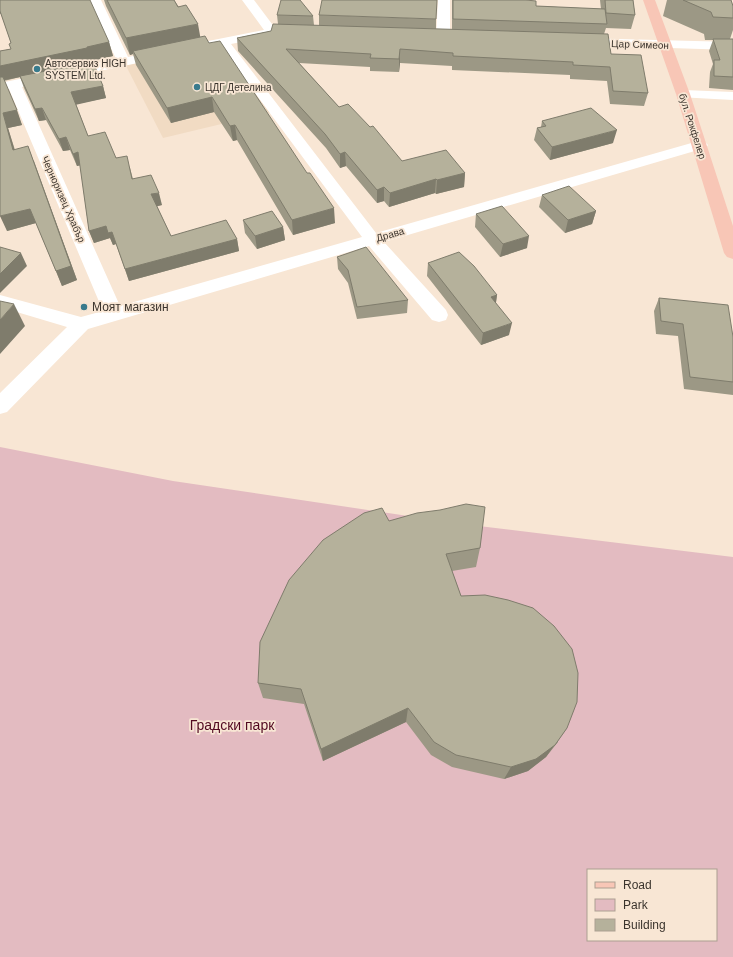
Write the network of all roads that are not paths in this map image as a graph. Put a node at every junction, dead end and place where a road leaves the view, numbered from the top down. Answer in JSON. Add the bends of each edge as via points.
{"nodes":[{"id":1,"x":95,"y":0,"type":"edge"},
{"id":2,"x":248,"y":0,"type":"edge"},
{"id":3,"x":444,"y":0,"type":"edge"},
{"id":4,"x":649,"y":0,"type":"edge"},
{"id":5,"x":272,"y":32,"type":"junction"},
{"id":6,"x":288,"y":33,"type":"edge"},
{"id":7,"x":427,"y":37,"type":"edge"},
{"id":8,"x":443,"y":37,"type":"junction"},
{"id":9,"x":459,"y":38,"type":"edge"},
{"id":10,"x":570,"y":41,"type":"edge"},
{"id":11,"x":223,"y":42,"type":"junction"},
{"id":12,"x":665,"y":44,"type":"junction"},
{"id":13,"x":733,"y":46,"type":"edge"},
{"id":14,"x":124,"y":62,"type":"junction"},
{"id":15,"x":7,"y":86,"type":"edge"},
{"id":16,"x":683,"y":94,"type":"junction"},
{"id":17,"x":733,"y":96,"type":"edge"},
{"id":18,"x":700,"y":145,"type":"junction"},
{"id":19,"x":372,"y":239,"type":"junction"},
{"id":20,"x":733,"y":253,"type":"edge"},
{"id":21,"x":0,"y":301,"type":"edge"},
{"id":22,"x":114,"y":314,"type":"junction"},
{"id":23,"x":439,"y":315,"type":"dead end"},
{"id":24,"x":81,"y":324,"type":"junction"},
{"id":25,"x":0,"y":406,"type":"edge"}],
"edges":[{"from":1,"to":14,"type":"street"},
{"from":2,"to":5,"type":"street"},
{"from":3,"to":8,"type":"street"},
{"from":4,"to":12,"type":"main road","name":"бул. Рокфелер"},
{"from":5,"to":6,"type":"street"},
{"from":5,"to":11,"type":"street"},
{"from":7,"to":8,"type":"street"},
{"from":8,"to":9,"type":"street"},
{"from":10,"to":12,"type":"street","name":"Цар Симеон"},
{"from":11,"to":14,"type":"street"},
{"from":11,"to":19,"type":"street"},
{"from":12,"to":13,"type":"street","name":"Цар Симеон"},
{"from":12,"to":16,"type":"main road","name":"бул. Рокфелер"},
{"from":14,"to":15,"type":"street"},
{"from":15,"to":22,"type":"street","name":"Черноризец Храбър"},
{"from":16,"to":17,"type":"street"},
{"from":16,"to":18,"type":"main road","name":"бул. Рокфелер"},
{"from":18,"to":19,"type":"street","name":"Драва"},
{"from":18,"to":20,"type":"main road","name":"бул. Рокфелер"},
{"from":19,"to":22,"type":"street","name":"Драва"},
{"from":19,"to":23,"type":"street"},
{"from":21,"to":24,"type":"street"},
{"from":22,"to":24,"type":"street","name":"Драва"},
{"from":24,"to":25,"type":"street"}]}
